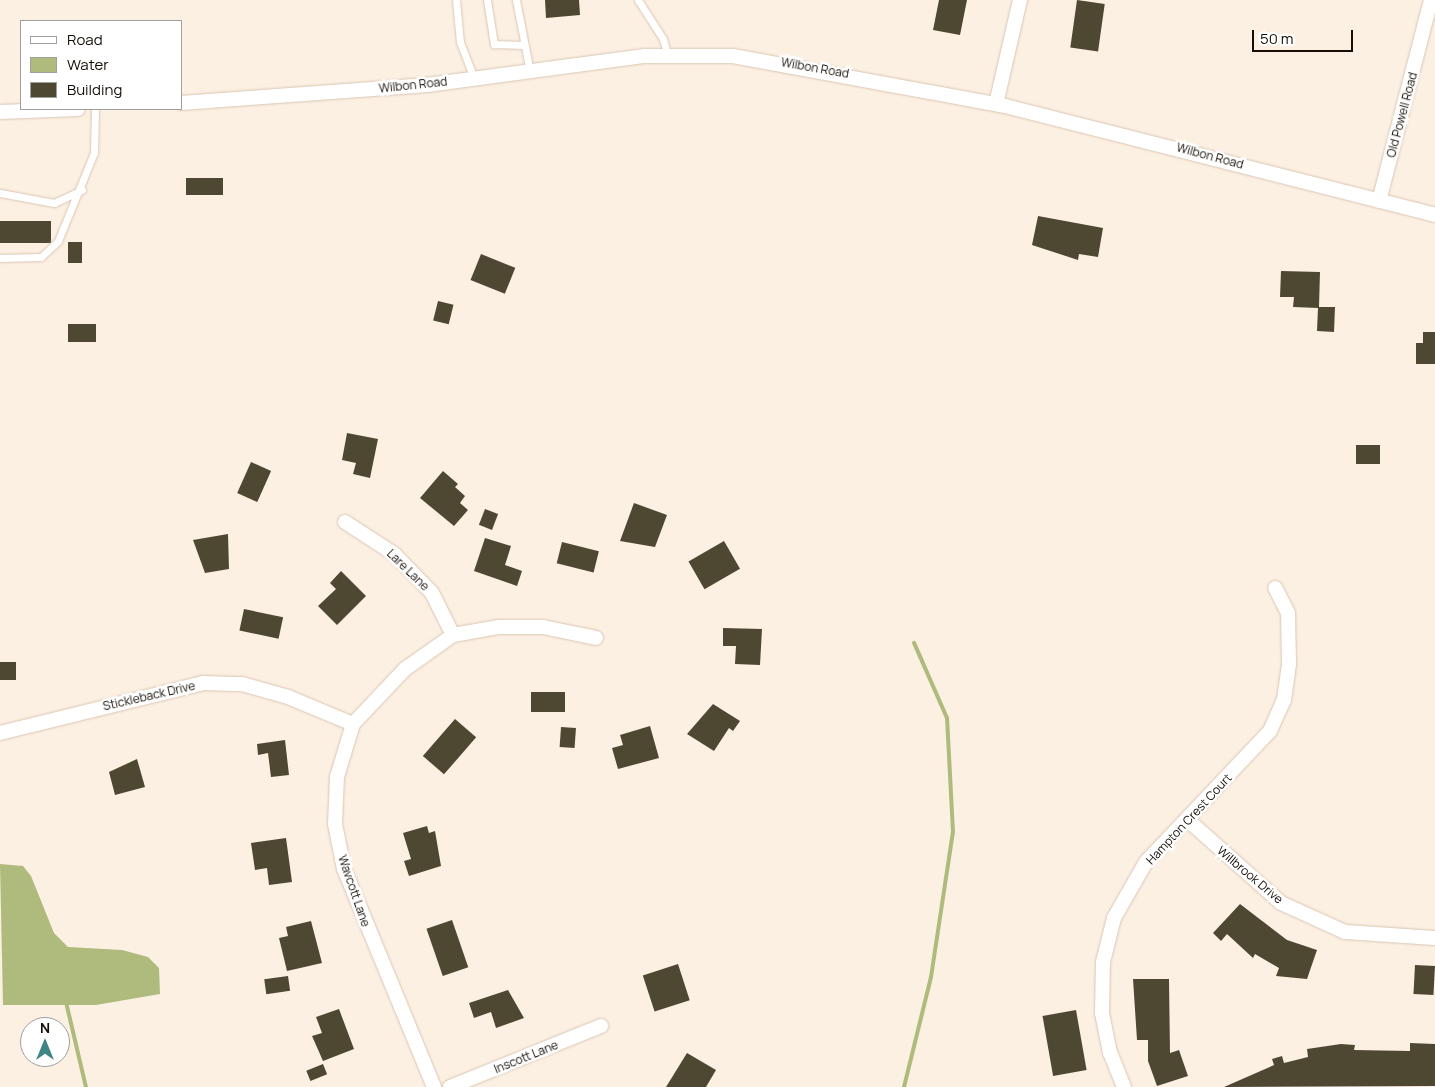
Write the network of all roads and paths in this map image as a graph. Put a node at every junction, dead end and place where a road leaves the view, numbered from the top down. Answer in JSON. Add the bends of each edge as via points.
{"nodes":[{"id":1,"x":456,"y":0,"type":"edge"},
{"id":2,"x":486,"y":0,"type":"edge"},
{"id":3,"x":516,"y":0,"type":"edge"},
{"id":4,"x":638,"y":0,"type":"edge"},
{"id":5,"x":1020,"y":0,"type":"edge"},
{"id":6,"x":1431,"y":0,"type":"edge"},
{"id":7,"x":524,"y":45,"type":"junction"},
{"id":8,"x":668,"y":56,"type":"junction"},
{"id":9,"x":530,"y":72,"type":"junction"},
{"id":10,"x":474,"y":79,"type":"junction"},
{"id":11,"x":182,"y":103,"type":"edge"},
{"id":12,"x":996,"y":104,"type":"junction"},
{"id":13,"x":52,"y":110,"type":"edge"},
{"id":14,"x":95,"y":110,"type":"edge"},
{"id":15,"x":0,"y":112,"type":"edge"},
{"id":16,"x":82,"y":190,"type":"junction"},
{"id":17,"x":0,"y":193,"type":"edge"},
{"id":18,"x":1379,"y":200,"type":"junction"},
{"id":19,"x":1435,"y":215,"type":"edge"},
{"id":20,"x":0,"y":258,"type":"edge"},
{"id":21,"x":345,"y":522,"type":"dead end"},
{"id":22,"x":1275,"y":588,"type":"dead end"},
{"id":23,"x":453,"y":635,"type":"junction"},
{"id":24,"x":596,"y":638,"type":"dead end"},
{"id":25,"x":353,"y":724,"type":"junction"},
{"id":26,"x":0,"y":732,"type":"edge"},
{"id":27,"x":1189,"y":821,"type":"junction"},
{"id":28,"x":1435,"y":938,"type":"edge"},
{"id":29,"x":602,"y":1026,"type":"dead end"},
{"id":30,"x":434,"y":1087,"type":"edge"},
{"id":31,"x":450,"y":1087,"type":"edge"},
{"id":32,"x":1124,"y":1087,"type":"edge"}],
"edges":[{"from":1,"to":10,"type":"lane","via":[[460,42]]},
{"from":2,"to":7,"type":"lane","via":[[494,44]]},
{"from":3,"to":7,"type":"lane"},
{"from":4,"to":8,"type":"lane","via":[[663,39]]},
{"from":5,"to":12,"type":"street"},
{"from":6,"to":18,"type":"street","name":"Old Powell Road"},
{"from":7,"to":9,"type":"lane"},
{"from":8,"to":9,"type":"street","name":"Wilbon Road"},
{"from":8,"to":12,"type":"street","name":"Wilbon Road","via":[[770,60]]},
{"from":9,"to":10,"type":"street","name":"Wilbon Road"},
{"from":10,"to":11,"type":"street","name":"Wilbon Road"},
{"from":12,"to":18,"type":"street","name":"Wilbon Road"},
{"from":13,"to":15,"type":"street"},
{"from":14,"to":16,"type":"lane","via":[[94,152]]},
{"from":16,"to":17,"type":"lane","via":[[54,202]]},
{"from":16,"to":20,"type":"lane","via":[[58,241],[41,257]]},
{"from":18,"to":19,"type":"street","name":"Wilbon Road"},
{"from":21,"to":23,"type":"street","name":"Lare Lane","via":[[394,554],[432,593]]},
{"from":22,"to":27,"type":"street","name":"Hampton Crest Court","via":[[1288,613],[1284,700],[1270,731]]},
{"from":23,"to":24,"type":"street","name":"Wavcott Lane","via":[[499,627],[542,627]]},
{"from":23,"to":25,"type":"street","name":"Wavcott Lane","via":[[405,668]]},
{"from":25,"to":26,"type":"street","name":"Stickleback Drive","via":[[242,684],[204,683]]},
{"from":25,"to":30,"type":"street","name":"Wavcott Lane","via":[[337,777],[335,824],[344,869]]},
{"from":27,"to":28,"type":"street","name":"Willbrook Drive","via":[[1282,903],[1345,932]]},
{"from":27,"to":32,"type":"street","name":"Hampton Crest Court","via":[[1146,862],[1114,918],[1103,962],[1102,1013],[1110,1052]]},
{"from":29,"to":31,"type":"street","name":"Inscott Lane"}]}
